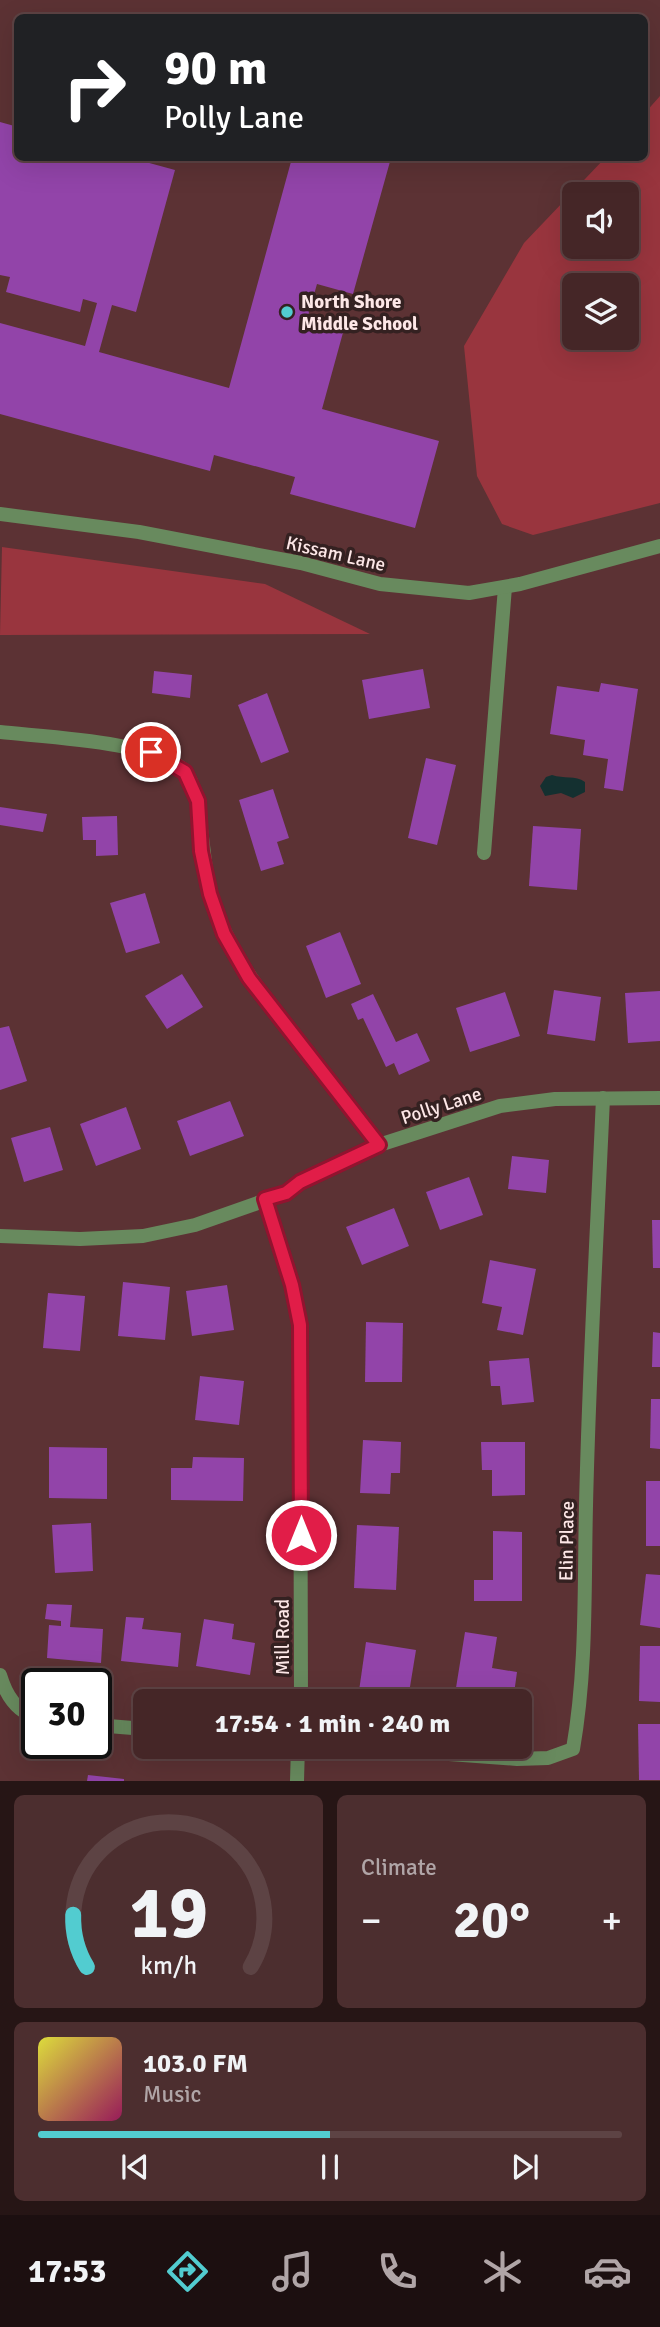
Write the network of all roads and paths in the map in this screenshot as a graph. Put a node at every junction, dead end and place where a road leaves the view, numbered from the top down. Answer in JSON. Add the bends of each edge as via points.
{"nodes":[{"id":1,"x":0,"y":514,"type":"edge"},
{"id":2,"x":660,"y":547,"type":"edge"},
{"id":3,"x":505,"y":587,"type":"junction"},
{"id":4,"x":0,"y":732,"type":"edge"},
{"id":5,"x":484,"y":853,"type":"dead end"},
{"id":6,"x":603,"y":1098,"type":"junction"},
{"id":7,"x":660,"y":1098,"type":"edge"},
{"id":8,"x":379,"y":1145,"type":"junction"},
{"id":9,"x":265,"y":1199,"type":"junction"},
{"id":10,"x":0,"y":1236,"type":"edge"},
{"id":11,"x":0,"y":1675,"type":"edge"},
{"id":12,"x":301,"y":1689,"type":"edge"},
{"id":13,"x":21,"y":1710,"type":"edge"},
{"id":14,"x":112,"y":1726,"type":"edge"},
{"id":15,"x":133,"y":1728,"type":"edge"},
{"id":16,"x":298,"y":1759,"type":"edge"},
{"id":17,"x":532,"y":1759,"type":"edge"},
{"id":18,"x":297,"y":1781,"type":"edge"}],
"edges":[{"from":1,"to":3,"type":"street","name":"Kissam Lane","via":[[139,532],[301,563],[380,584],[469,593]]},
{"from":2,"to":3,"type":"street","name":"Kissam Lane"},
{"from":3,"to":5,"type":"street"},
{"from":4,"to":8,"type":"street","via":[[151,752],[185,772],[198,801],[201,851],[224,934],[249,978]]},
{"from":6,"to":7,"type":"street","name":"Polly Lane"},
{"from":6,"to":8,"type":"street","name":"Polly Lane","via":[[500,1106]]},
{"from":6,"to":17,"type":"street","name":"Elin Place","via":[[580,1707],[573,1749]]},
{"from":8,"to":9,"type":"street","name":"Polly Lane","via":[[286,1193]]},
{"from":9,"to":10,"type":"street","name":"Polly Lane","via":[[195,1224],[143,1236]]},
{"from":9,"to":12,"type":"street","name":"Mill Road","via":[[300,1325]]},
{"from":11,"to":13,"type":"street"},
{"from":14,"to":15,"type":"street"},
{"from":16,"to":18,"type":"street"}]}
